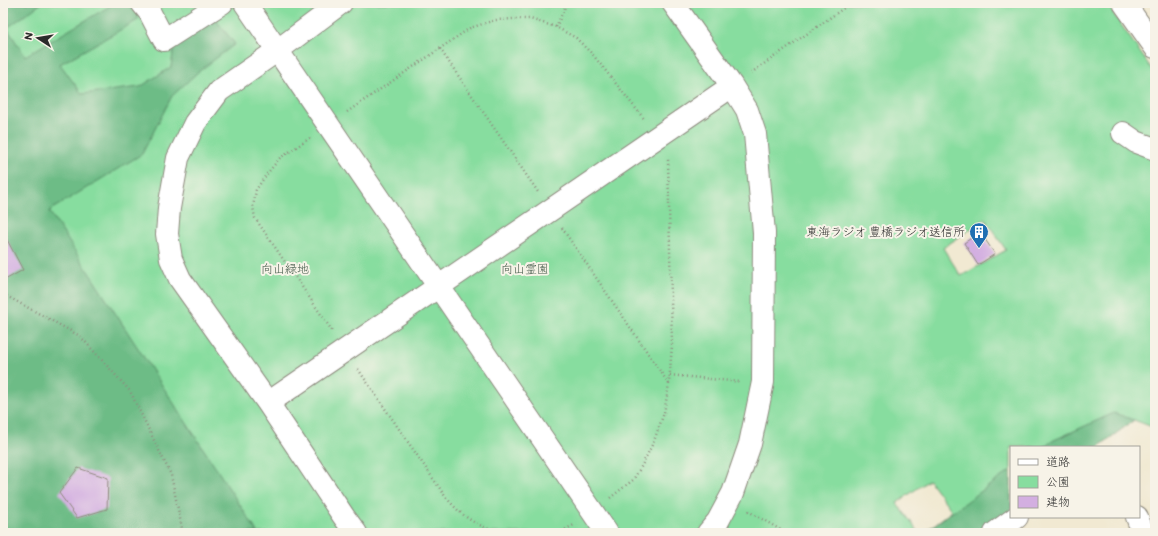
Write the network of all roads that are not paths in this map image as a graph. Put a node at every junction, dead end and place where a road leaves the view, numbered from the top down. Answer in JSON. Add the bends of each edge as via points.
{"nodes":[{"id":1,"x":142,"y":3,"type":"edge"},
{"id":2,"x":222,"y":3,"type":"edge"},
{"id":3,"x":245,"y":3,"type":"edge"},
{"id":4,"x":341,"y":3,"type":"edge"},
{"id":5,"x":673,"y":3,"type":"edge"},
{"id":6,"x":1124,"y":3,"type":"edge"},
{"id":7,"x":1155,"y":47,"type":"edge"},
{"id":8,"x":278,"y":50,"type":"junction"},
{"id":9,"x":732,"y":86,"type":"junction"},
{"id":10,"x":1123,"y":133,"type":"dead end"},
{"id":11,"x":1155,"y":149,"type":"edge"},
{"id":12,"x":439,"y":286,"type":"junction"},
{"id":13,"x":268,"y":403,"type":"junction"},
{"id":14,"x":1016,"y":518,"type":"edge"},
{"id":15,"x":1137,"y":518,"type":"edge"},
{"id":16,"x":356,"y":533,"type":"edge"},
{"id":17,"x":608,"y":533,"type":"edge"},
{"id":18,"x":708,"y":533,"type":"edge"},
{"id":19,"x":995,"y":533,"type":"edge"},
{"id":20,"x":1143,"y":533,"type":"edge"}],
"edges":[{"from":1,"to":2,"type":"street","via":[[164,40]]},
{"from":3,"to":8,"type":"street"},
{"from":4,"to":8,"type":"street"},
{"from":5,"to":9,"type":"street"},
{"from":6,"to":7,"type":"street"},
{"from":8,"to":12,"type":"street"},
{"from":8,"to":13,"type":"street","via":[[219,91],[195,123],[178,158],[167,234],[171,259],[180,279]]},
{"from":9,"to":12,"type":"street"},
{"from":9,"to":18,"type":"street","via":[[747,110],[755,134],[761,188],[764,233],[763,385],[750,444],[729,500]]},
{"from":10,"to":11,"type":"street","via":[[1136,142]]},
{"from":12,"to":13,"type":"street"},
{"from":12,"to":17,"type":"street"},
{"from":13,"to":16,"type":"street"},
{"from":14,"to":19,"type":"street"},
{"from":15,"to":20,"type":"street"}]}
